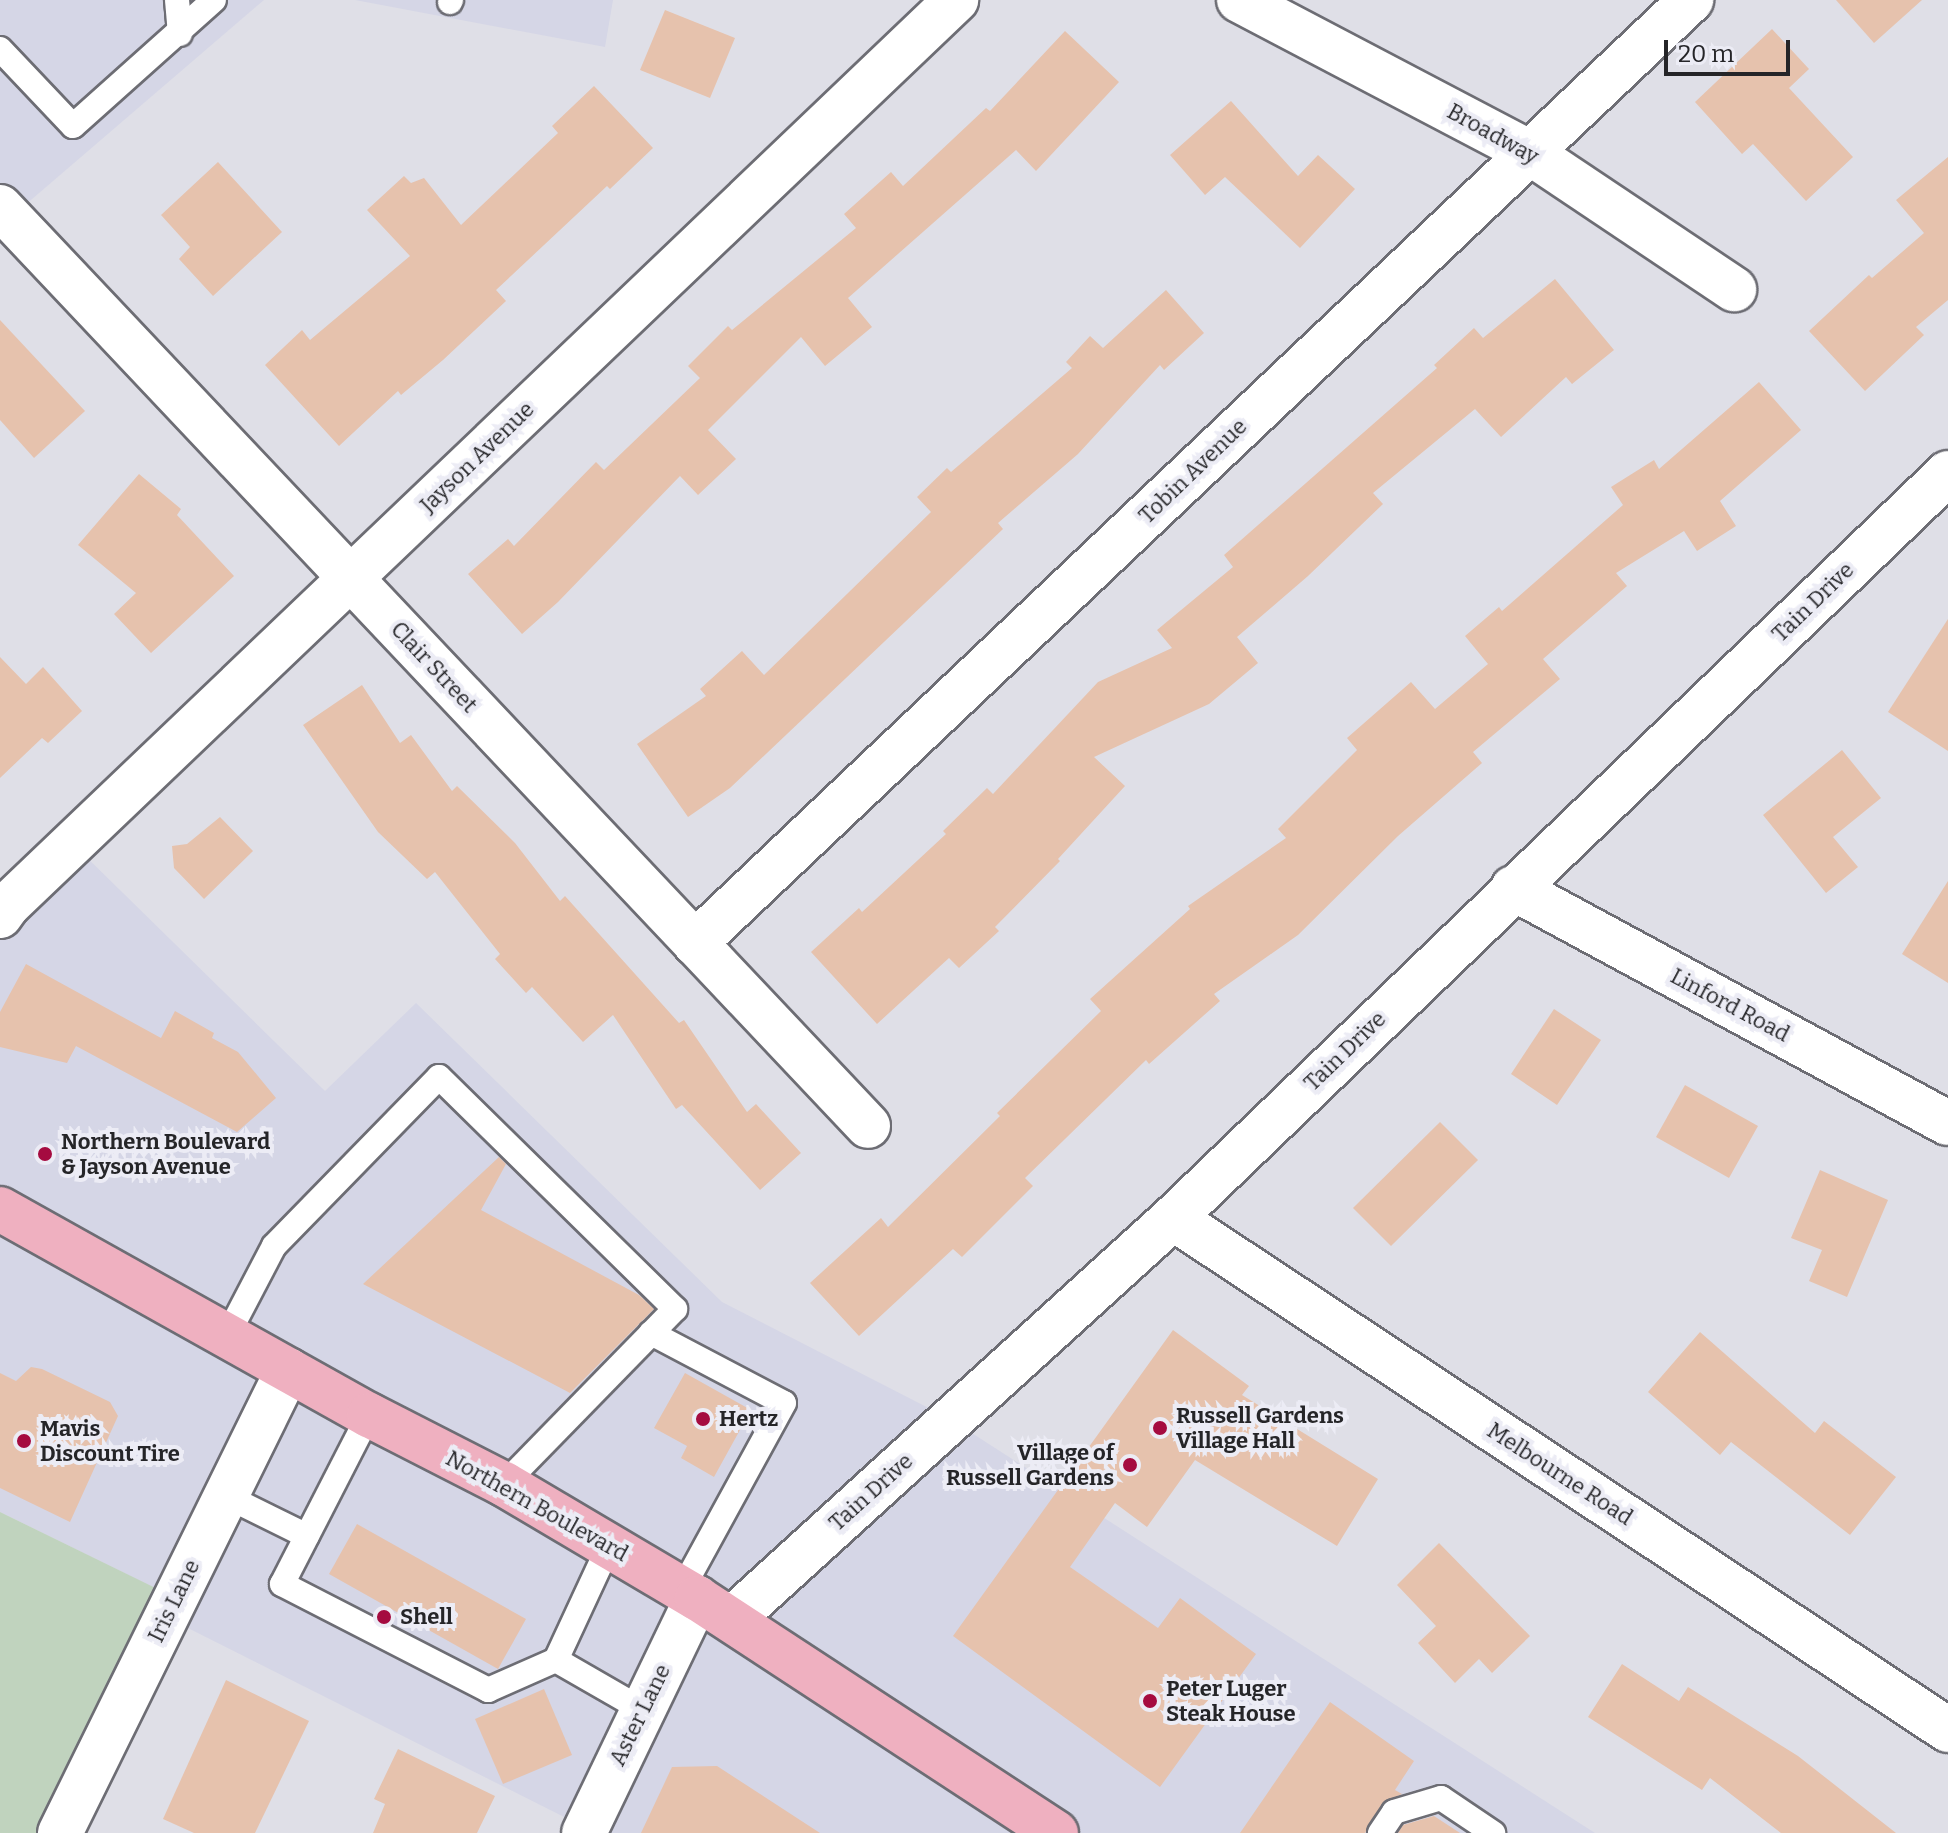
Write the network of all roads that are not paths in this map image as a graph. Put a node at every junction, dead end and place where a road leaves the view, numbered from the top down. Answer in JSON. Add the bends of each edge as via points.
{"nodes":[{"id":1,"x":177,"y":0,"type":"edge"},
{"id":2,"x":214,"y":0,"type":"edge"},
{"id":3,"x":956,"y":0,"type":"edge"},
{"id":4,"x":1239,"y":0,"type":"edge"},
{"id":5,"x":1691,"y":0,"type":"edge"},
{"id":6,"x":180,"y":34,"type":"junction"},
{"id":7,"x":0,"y":49,"type":"edge"},
{"id":8,"x":1529,"y":152,"type":"junction"},
{"id":9,"x":0,"y":207,"type":"edge"},
{"id":10,"x":1734,"y":289,"type":"dead end"},
{"id":11,"x":1940,"y":489,"type":"edge"},
{"id":12,"x":350,"y":578,"type":"junction"},
{"id":13,"x":1513,"y":888,"type":"junction"},
{"id":14,"x":3,"y":906,"type":"edge"},
{"id":15,"x":695,"y":943,"type":"junction"},
{"id":16,"x":1948,"y":1123,"type":"edge"},
{"id":17,"x":868,"y":1126,"type":"dead end"},
{"id":18,"x":0,"y":1209,"type":"edge"},
{"id":19,"x":1173,"y":1218,"type":"junction"},
{"id":20,"x":651,"y":1333,"type":"junction"},
{"id":21,"x":228,"y":1334,"type":"junction"},
{"id":22,"x":288,"y":1370,"type":"junction"},
{"id":23,"x":369,"y":1415,"type":"junction"},
{"id":24,"x":504,"y":1484,"type":"junction"},
{"id":25,"x":226,"y":1496,"type":"junction"},
{"id":26,"x":307,"y":1536,"type":"junction"},
{"id":27,"x":609,"y":1546,"type":"junction"},
{"id":28,"x":704,"y":1602,"type":"junction"},
{"id":29,"x":556,"y":1660,"type":"junction"},
{"id":30,"x":643,"y":1710,"type":"junction"},
{"id":31,"x":1948,"y":1730,"type":"edge"},
{"id":32,"x":60,"y":1833,"type":"edge"},
{"id":33,"x":584,"y":1833,"type":"edge"},
{"id":34,"x":1056,"y":1833,"type":"edge"},
{"id":35,"x":1380,"y":1833,"type":"edge"},
{"id":36,"x":1493,"y":1833,"type":"edge"}],
"edges":[{"from":1,"to":6,"type":"lane"},
{"from":2,"to":6,"type":"lane"},
{"from":3,"to":12,"type":"street","name":"Jayson Avenue"},
{"from":4,"to":8,"type":"street","name":"Broadway"},
{"from":5,"to":8,"type":"street","name":"Tobin Avenue"},
{"from":6,"to":7,"type":"lane","via":[[73,126]]},
{"from":8,"to":10,"type":"street","name":"Broadway"},
{"from":8,"to":15,"type":"street","name":"Tobin Avenue"},
{"from":9,"to":12,"type":"street","name":"Clair Street"},
{"from":11,"to":13,"type":"street","name":"Tain Drive"},
{"from":12,"to":14,"type":"street","name":"Jayson Avenue"},
{"from":12,"to":15,"type":"street","name":"Clair Street"},
{"from":13,"to":16,"type":"street","name":"Linford Road"},
{"from":13,"to":19,"type":"street","name":"Tain Drive"},
{"from":15,"to":17,"type":"street","name":"Clair Street"},
{"from":18,"to":21,"type":"main road","name":"Northern Boulevard"},
{"from":19,"to":28,"type":"street","name":"Tain Drive"},
{"from":19,"to":31,"type":"street","name":"Melbourne Road"},
{"from":20,"to":21,"type":"lane","via":[[675,1309],[439,1077],[274,1246]]},
{"from":20,"to":24,"type":"lane"},
{"from":20,"to":28,"type":"lane","via":[[784,1403]]},
{"from":21,"to":22,"type":"main road","name":"Northern Boulevard"},
{"from":22,"to":23,"type":"main road","name":"Northern Boulevard"},
{"from":22,"to":25,"type":"street","name":"Iris Lane"},
{"from":23,"to":24,"type":"main road","name":"Northern Boulevard"},
{"from":23,"to":26,"type":"lane"},
{"from":24,"to":27,"type":"main road","name":"Northern Boulevard"},
{"from":25,"to":26,"type":"lane"},
{"from":25,"to":32,"type":"street","name":"Iris Lane"},
{"from":26,"to":29,"type":"lane","via":[[282,1584],[488,1690]]},
{"from":27,"to":28,"type":"main road","name":"Northern Boulevard"},
{"from":27,"to":29,"type":"lane"},
{"from":28,"to":30,"type":"street","name":"Aster Lane"},
{"from":28,"to":34,"type":"main road","name":"Northern Boulevard"},
{"from":29,"to":30,"type":"lane"},
{"from":30,"to":33,"type":"street","name":"Aster Lane"},
{"from":35,"to":36,"type":"lane","via":[[1394,1812],[1441,1798]]}]}
